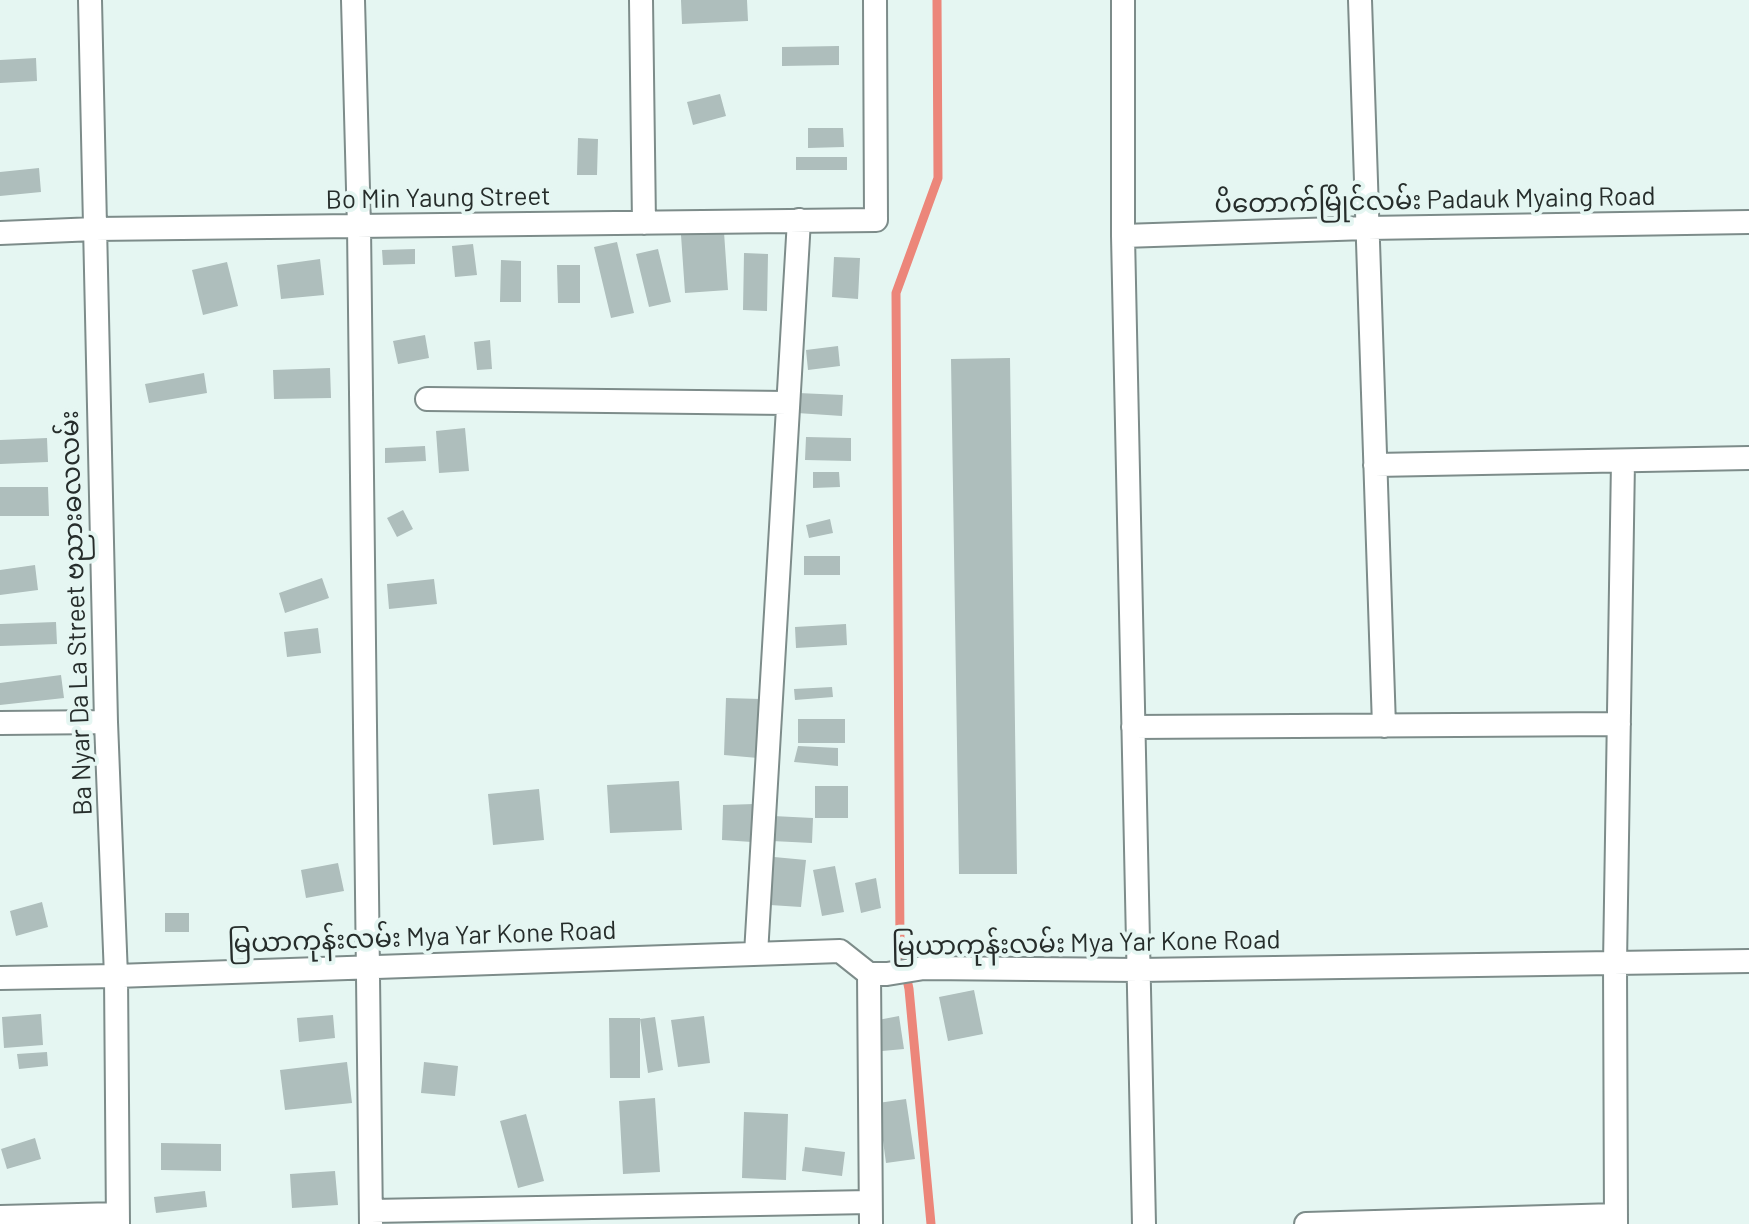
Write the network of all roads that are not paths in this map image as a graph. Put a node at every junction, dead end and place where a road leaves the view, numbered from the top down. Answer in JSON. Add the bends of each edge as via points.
{"nodes":[{"id":1,"x":90,"y":0,"type":"edge"},
{"id":2,"x":353,"y":0,"type":"edge"},
{"id":3,"x":641,"y":0,"type":"edge"},
{"id":4,"x":875,"y":0,"type":"edge"},
{"id":5,"x":1123,"y":0,"type":"edge"},
{"id":6,"x":1360,"y":0,"type":"edge"},
{"id":7,"x":799,"y":220,"type":"junction"},
{"id":8,"x":1749,"y":222,"type":"edge"},
{"id":9,"x":644,"y":223,"type":"junction"},
{"id":10,"x":359,"y":227,"type":"junction"},
{"id":11,"x":1367,"y":228,"type":"junction"},
{"id":12,"x":95,"y":229,"type":"junction"},
{"id":13,"x":0,"y":233,"type":"edge"},
{"id":14,"x":1123,"y":236,"type":"junction"},
{"id":15,"x":427,"y":399,"type":"dead end"},
{"id":16,"x":787,"y":403,"type":"junction"},
{"id":17,"x":1749,"y":458,"type":"edge"},
{"id":18,"x":1623,"y":461,"type":"junction"},
{"id":19,"x":1375,"y":465,"type":"junction"},
{"id":20,"x":106,"y":722,"type":"junction"},
{"id":21,"x":0,"y":723,"type":"edge"},
{"id":22,"x":1619,"y":724,"type":"junction"},
{"id":23,"x":1384,"y":726,"type":"junction"},
{"id":24,"x":1133,"y":727,"type":"junction"},
{"id":25,"x":756,"y":954,"type":"junction"},
{"id":26,"x":1749,"y":961,"type":"edge"},
{"id":27,"x":1615,"y":963,"type":"junction"},
{"id":28,"x":369,"y":967,"type":"junction"},
{"id":29,"x":1139,"y":970,"type":"junction"},
{"id":30,"x":878,"y":974,"type":"junction"},
{"id":31,"x":116,"y":976,"type":"junction"},
{"id":32,"x":0,"y":978,"type":"edge"},
{"id":33,"x":870,"y":1213,"type":"edge"},
{"id":34,"x":630,"y":1215,"type":"edge"},
{"id":35,"x":0,"y":1217,"type":"edge"},
{"id":36,"x":371,"y":1218,"type":"edge"},
{"id":37,"x":118,"y":1219,"type":"edge"},
{"id":38,"x":1616,"y":1219,"type":"edge"},
{"id":39,"x":1394,"y":1223,"type":"edge"},
{"id":40,"x":1144,"y":1224,"type":"edge"},
{"id":41,"x":1306,"y":1224,"type":"edge"}],
"edges":[{"from":1,"to":12,"type":"street","name":"Ba Nyar Da La Street ဗညားဓလလမ်း"},
{"from":2,"to":10,"type":"street"},
{"from":3,"to":9,"type":"street"},
{"from":4,"to":7,"type":"street","name":"Bo Min Yaung Street","via":[[876,220]]},
{"from":5,"to":14,"type":"street"},
{"from":6,"to":11,"type":"street"},
{"from":7,"to":9,"type":"street","name":"Bo Min Yaung Street"},
{"from":7,"to":16,"type":"street"},
{"from":8,"to":11,"type":"street","name":"ပိတောက်မြိုင်လမ်း Padauk Myaing Road"},
{"from":9,"to":10,"type":"street","name":"Bo Min Yaung Street"},
{"from":10,"to":12,"type":"street","name":"Bo Min Yaung Street"},
{"from":10,"to":28,"type":"street"},
{"from":11,"to":14,"type":"street","name":"ပိတောက်မြိုင်လမ်း Padauk Myaing Road"},
{"from":11,"to":19,"type":"street"},
{"from":12,"to":13,"type":"street","name":"Bo Min Yaung Street"},
{"from":12,"to":20,"type":"street","name":"Ba Nyar Da La Street ဗညားဓလလမ်း"},
{"from":14,"to":24,"type":"street"},
{"from":15,"to":16,"type":"street"},
{"from":16,"to":25,"type":"street"},
{"from":17,"to":18,"type":"street"},
{"from":18,"to":19,"type":"street"},
{"from":18,"to":22,"type":"street"},
{"from":19,"to":23,"type":"street"},
{"from":20,"to":21,"type":"street"},
{"from":20,"to":31,"type":"street","name":"Ba Nyar Da La Street ဗညားဓလလမ်း"},
{"from":22,"to":23,"type":"street"},
{"from":22,"to":27,"type":"street"},
{"from":23,"to":24,"type":"street"},
{"from":24,"to":29,"type":"street"},
{"from":25,"to":28,"type":"street","name":"မြယာကုန်းလမ်း Mya Yar Kone Road"},
{"from":25,"to":30,"type":"street","name":"မြယာကုန်းလမ်း Mya Yar Kone Road","via":[[840,951]]},
{"from":26,"to":27,"type":"street","name":"မြယာကုန်းလမ်း Mya Yar Kone Road"},
{"from":27,"to":29,"type":"street","name":"မြယာကုန်းလမ်း Mya Yar Kone Road"},
{"from":27,"to":38,"type":"street"},
{"from":28,"to":31,"type":"street","name":"မြယာကုန်းလမ်း Mya Yar Kone Road"},
{"from":28,"to":36,"type":"street"},
{"from":29,"to":30,"type":"street","name":"မြယာကုန်းလမ်း Mya Yar Kone Road","via":[[924,968]]},
{"from":29,"to":40,"type":"street"},
{"from":30,"to":33,"type":"street"},
{"from":31,"to":32,"type":"street","name":"မြယာကုန်းလမ်း Mya Yar Kone Road"},
{"from":31,"to":37,"type":"street","name":"Ba Nyar Da La Street ဗညားဓလလမ်း"},
{"from":33,"to":34,"type":"street"},
{"from":34,"to":36,"type":"street"},
{"from":35,"to":37,"type":"street"},
{"from":38,"to":39,"type":"street"},
{"from":39,"to":41,"type":"street"}]}
